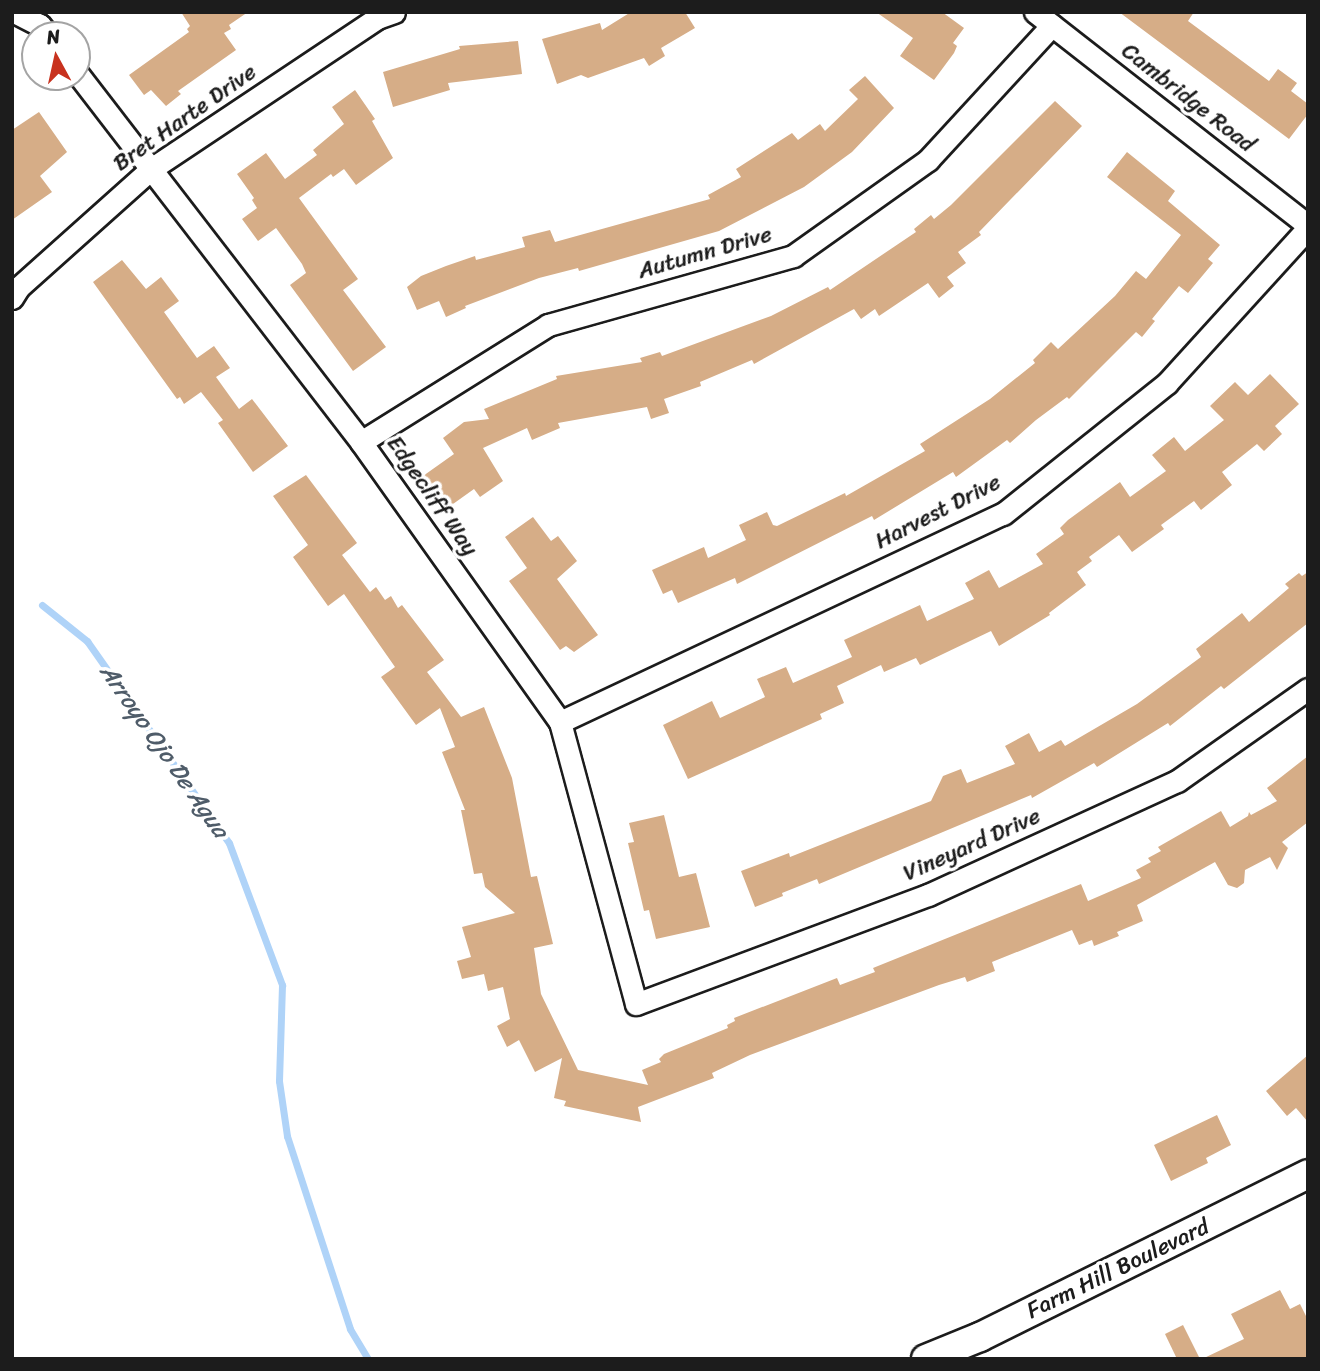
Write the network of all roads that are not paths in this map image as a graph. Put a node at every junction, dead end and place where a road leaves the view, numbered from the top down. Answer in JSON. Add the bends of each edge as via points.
{"nodes":[{"id":1,"x":14,"y":12,"type":"edge"},
{"id":2,"x":394,"y":12,"type":"edge"},
{"id":3,"x":1044,"y":19,"type":"edge"},
{"id":4,"x":32,"y":21,"type":"edge"},
{"id":5,"x":91,"y":91,"type":"edge"},
{"id":6,"x":151,"y":169,"type":"junction"},
{"id":7,"x":1308,"y":227,"type":"edge"},
{"id":8,"x":16,"y":292,"type":"edge"},
{"id":9,"x":362,"y":442,"type":"junction"},
{"id":10,"x":1308,"y":689,"type":"edge"},
{"id":11,"x":560,"y":722,"type":"junction"},
{"id":12,"x":636,"y":1004,"type":"joint"},
{"id":13,"x":1308,"y":1174,"type":"edge"},
{"id":14,"x":936,"y":1357,"type":"edge"}],
"edges":[{"from":1,"to":4,"type":"street"},
{"from":2,"to":6,"type":"street","name":"Bret Harte Drive","via":[[377,18]]},
{"from":3,"to":7,"type":"street","name":"Cambridge Road"},
{"from":3,"to":9,"type":"street","name":"Autumn Drive","via":[[928,160],[793,256],[548,325]]},
{"from":5,"to":6,"type":"street","name":"Edgecliff Way"},
{"from":6,"to":8,"type":"street","name":"Bret Harte Drive"},
{"from":6,"to":9,"type":"street","name":"Edgecliff Way"},
{"from":7,"to":11,"type":"street","name":"Harvest Drive","via":[[1167,383],[1003,514]]},
{"from":9,"to":11,"type":"street","name":"Edgecliff Way"},
{"from":10,"to":12,"type":"street","name":"Vineyard Drive","via":[[1177,781],[928,895]]},
{"from":11,"to":12,"type":"street","name":"Edgecliff Way"},
{"from":13,"to":14,"type":"main road","name":"Farm Hill Boulevard"}]}
